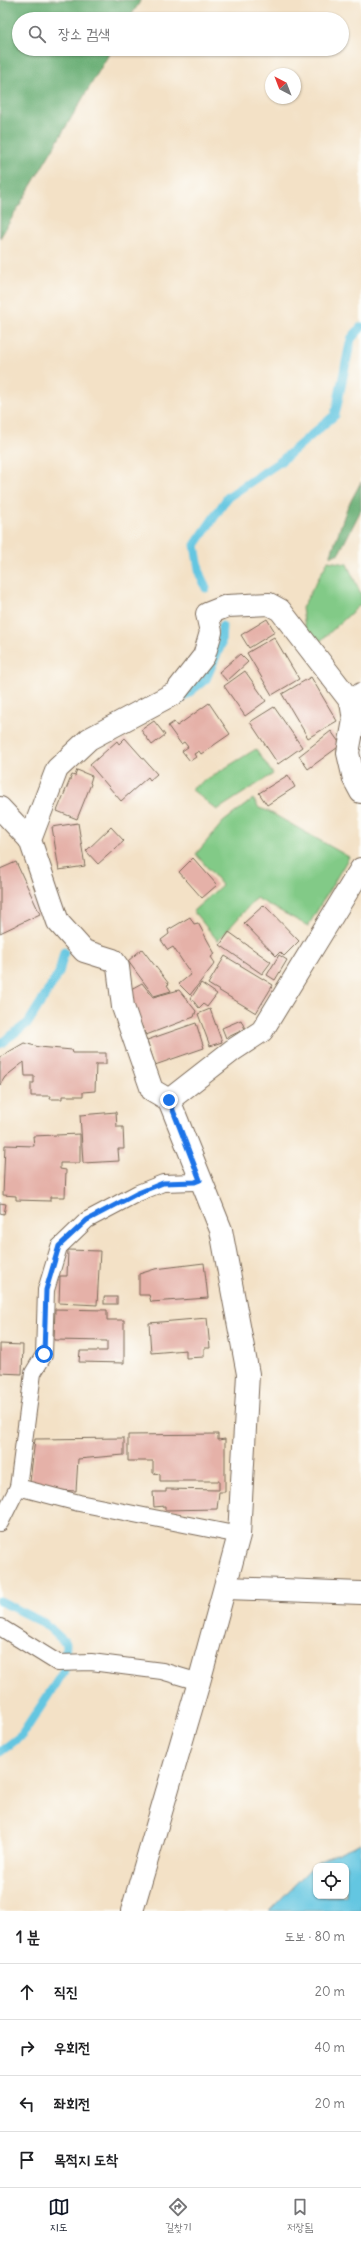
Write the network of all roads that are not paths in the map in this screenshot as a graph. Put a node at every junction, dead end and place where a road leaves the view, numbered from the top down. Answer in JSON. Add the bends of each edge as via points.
{"nodes":[{"id":1,"x":356,"y":698,"type":"edge"},
{"id":2,"x":361,"y":792,"type":"edge"},
{"id":3,"x":0,"y":808,"type":"edge"},
{"id":4,"x":30,"y":840,"type":"junction"},
{"id":5,"x":361,"y":869,"type":"edge"},
{"id":6,"x":169,"y":1100,"type":"junction"},
{"id":7,"x":200,"y":1180,"type":"junction"},
{"id":8,"x":18,"y":1487,"type":"junction"},
{"id":9,"x":0,"y":1523,"type":"edge"},
{"id":10,"x":239,"y":1535,"type":"junction"},
{"id":11,"x":226,"y":1588,"type":"junction"},
{"id":12,"x":361,"y":1593,"type":"edge"},
{"id":13,"x":0,"y":1627,"type":"edge"},
{"id":14,"x":199,"y":1682,"type":"junction"},
{"id":15,"x":132,"y":1911,"type":"edge"}],
"edges":[{"from":1,"to":2,"type":"street","via":[[348,753],[354,779]]},
{"from":1,"to":4,"type":"street","via":[[280,610],[269,604],[227,606],[207,614],[212,632],[204,656],[175,693],[89,739],[57,769]]},
{"from":3,"to":4,"type":"street"},
{"from":4,"to":6,"type":"street","via":[[58,922],[84,951],[114,960],[118,968],[123,1007],[152,1090]]},
{"from":5,"to":6,"type":"street","via":[[262,1031],[233,1050]]},
{"from":6,"to":7,"type":"street"},
{"from":7,"to":8,"type":"lane","via":[[163,1183],[138,1193],[87,1220],[59,1246],[46,1290],[44,1354],[33,1373]]},
{"from":7,"to":10,"type":"street","via":[[221,1230],[248,1374]]},
{"from":8,"to":9,"type":"lane"},
{"from":8,"to":10,"type":"lane"},
{"from":10,"to":11,"type":"street"},
{"from":11,"to":12,"type":"street"},
{"from":11,"to":14,"type":"street"},
{"from":13,"to":14,"type":"lane","via":[[58,1663],[91,1662],[162,1671]]},
{"from":14,"to":15,"type":"street"}]}
